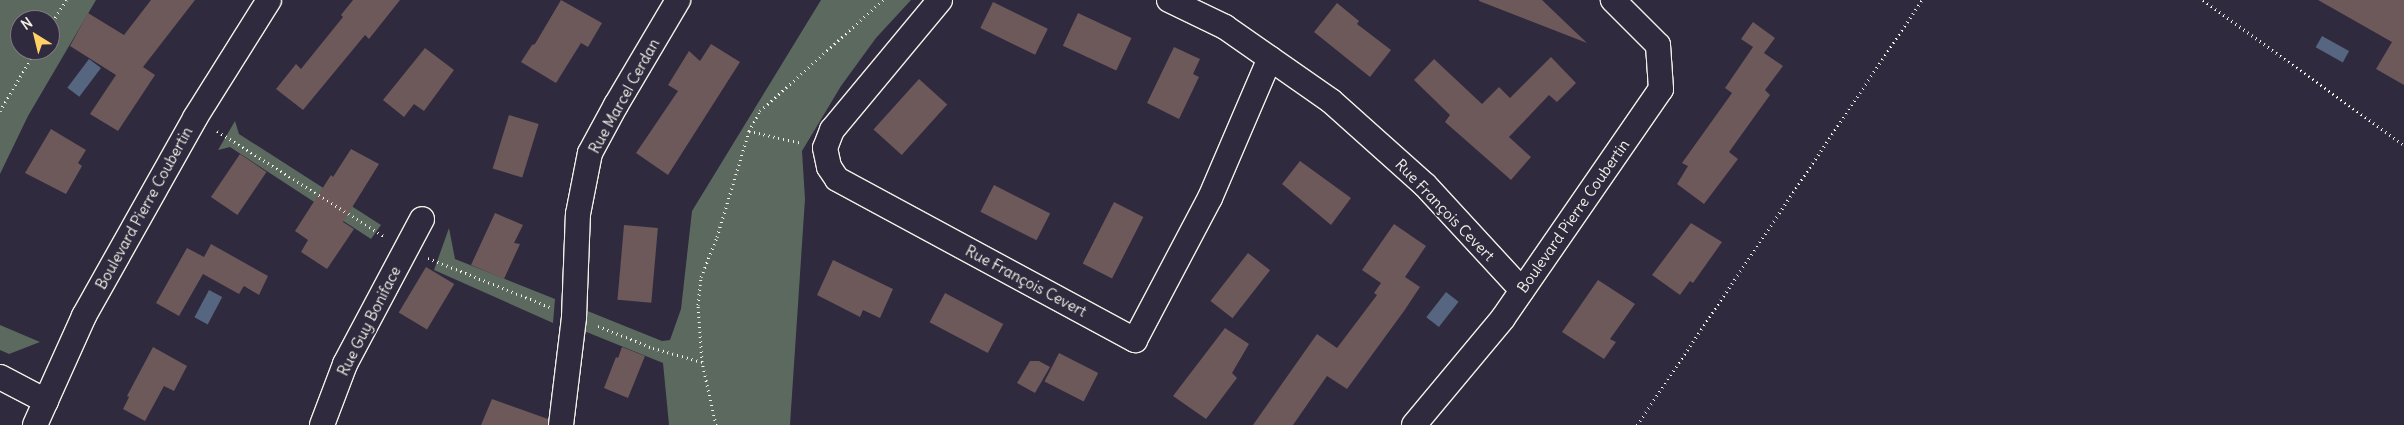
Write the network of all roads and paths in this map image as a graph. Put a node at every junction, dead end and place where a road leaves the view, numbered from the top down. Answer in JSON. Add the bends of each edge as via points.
{"nodes":[{"id":1,"x":269,"y":0,"type":"edge"},
{"id":2,"x":678,"y":0,"type":"edge"},
{"id":3,"x":883,"y":0,"type":"edge"},
{"id":4,"x":940,"y":0,"type":"edge"},
{"id":5,"x":1169,"y":0,"type":"edge"},
{"id":6,"x":1613,"y":0,"type":"edge"},
{"id":7,"x":1922,"y":0,"type":"edge"},
{"id":8,"x":2202,"y":0,"type":"edge"},
{"id":9,"x":1270,"y":58,"type":"junction"},
{"id":10,"x":30,"y":60,"type":"edge"},
{"id":11,"x":0,"y":111,"type":"edge"},
{"id":12,"x":195,"y":118,"type":"junction"},
{"id":13,"x":749,"y":131,"type":"junction"},
{"id":14,"x":2404,"y":145,"type":"edge"},
{"id":15,"x":825,"y":148,"type":"junction"},
{"id":16,"x":422,"y":219,"type":"dead end"},
{"id":17,"x":406,"y":249,"type":"junction"},
{"id":18,"x":1522,"y":290,"type":"junction"},
{"id":19,"x":574,"y":316,"type":"junction"},
{"id":20,"x":702,"y":362,"type":"junction"},
{"id":21,"x":0,"y":377,"type":"edge"},
{"id":22,"x":46,"y":401,"type":"junction"},
{"id":23,"x":35,"y":425,"type":"edge"},
{"id":24,"x":322,"y":425,"type":"edge"},
{"id":25,"x":560,"y":425,"type":"edge"},
{"id":26,"x":716,"y":425,"type":"edge"},
{"id":27,"x":1414,"y":425,"type":"edge"},
{"id":28,"x":1637,"y":425,"type":"edge"}],
"edges":[{"from":1,"to":12,"type":"street","name":"Boulevard Pierre Coubertin"},
{"from":2,"to":19,"type":"street","name":"Rue Marcel Cerdan","via":[[590,153],[578,214]]},
{"from":3,"to":13,"type":"path","via":[[760,112]]},
{"from":4,"to":15,"type":"street","via":[[832,130]]},
{"from":5,"to":9,"type":"street","name":"Rue François Cevert","via":[[1225,27]]},
{"from":6,"to":18,"type":"street","name":"Boulevard Pierre Coubertin","via":[[1658,45],[1661,89]]},
{"from":7,"to":28,"type":"path"},
{"from":8,"to":14,"type":"path"},
{"from":9,"to":15,"type":"street","name":"Rue François Cevert","via":[[1210,198],[1135,340],[837,179],[829,167]]},
{"from":9,"to":18,"type":"street","name":"Rue François Cevert","via":[[1331,102],[1425,185]]},
{"from":10,"to":11,"type":"path"},
{"from":12,"to":17,"type":"path"},
{"from":12,"to":22,"type":"street","name":"Boulevard Pierre Coubertin","via":[[84,316]]},
{"from":13,"to":15,"type":"path"},
{"from":13,"to":20,"type":"path","via":[[717,237],[701,277],[698,305]]},
{"from":16,"to":17,"type":"street","name":"Rue Guy Boniface"},
{"from":17,"to":19,"type":"path"},
{"from":17,"to":24,"type":"street","name":"Rue Guy Boniface","via":[[345,364]]},
{"from":18,"to":27,"type":"street","name":"Boulevard Pierre Coubertin","via":[[1503,318]]},
{"from":19,"to":20,"type":"path","via":[[652,348]]},
{"from":19,"to":25,"type":"street"},
{"from":20,"to":26,"type":"path"},
{"from":21,"to":22,"type":"street"},
{"from":22,"to":23,"type":"street","name":"Boulevard Pierre Coubertin"}]}
